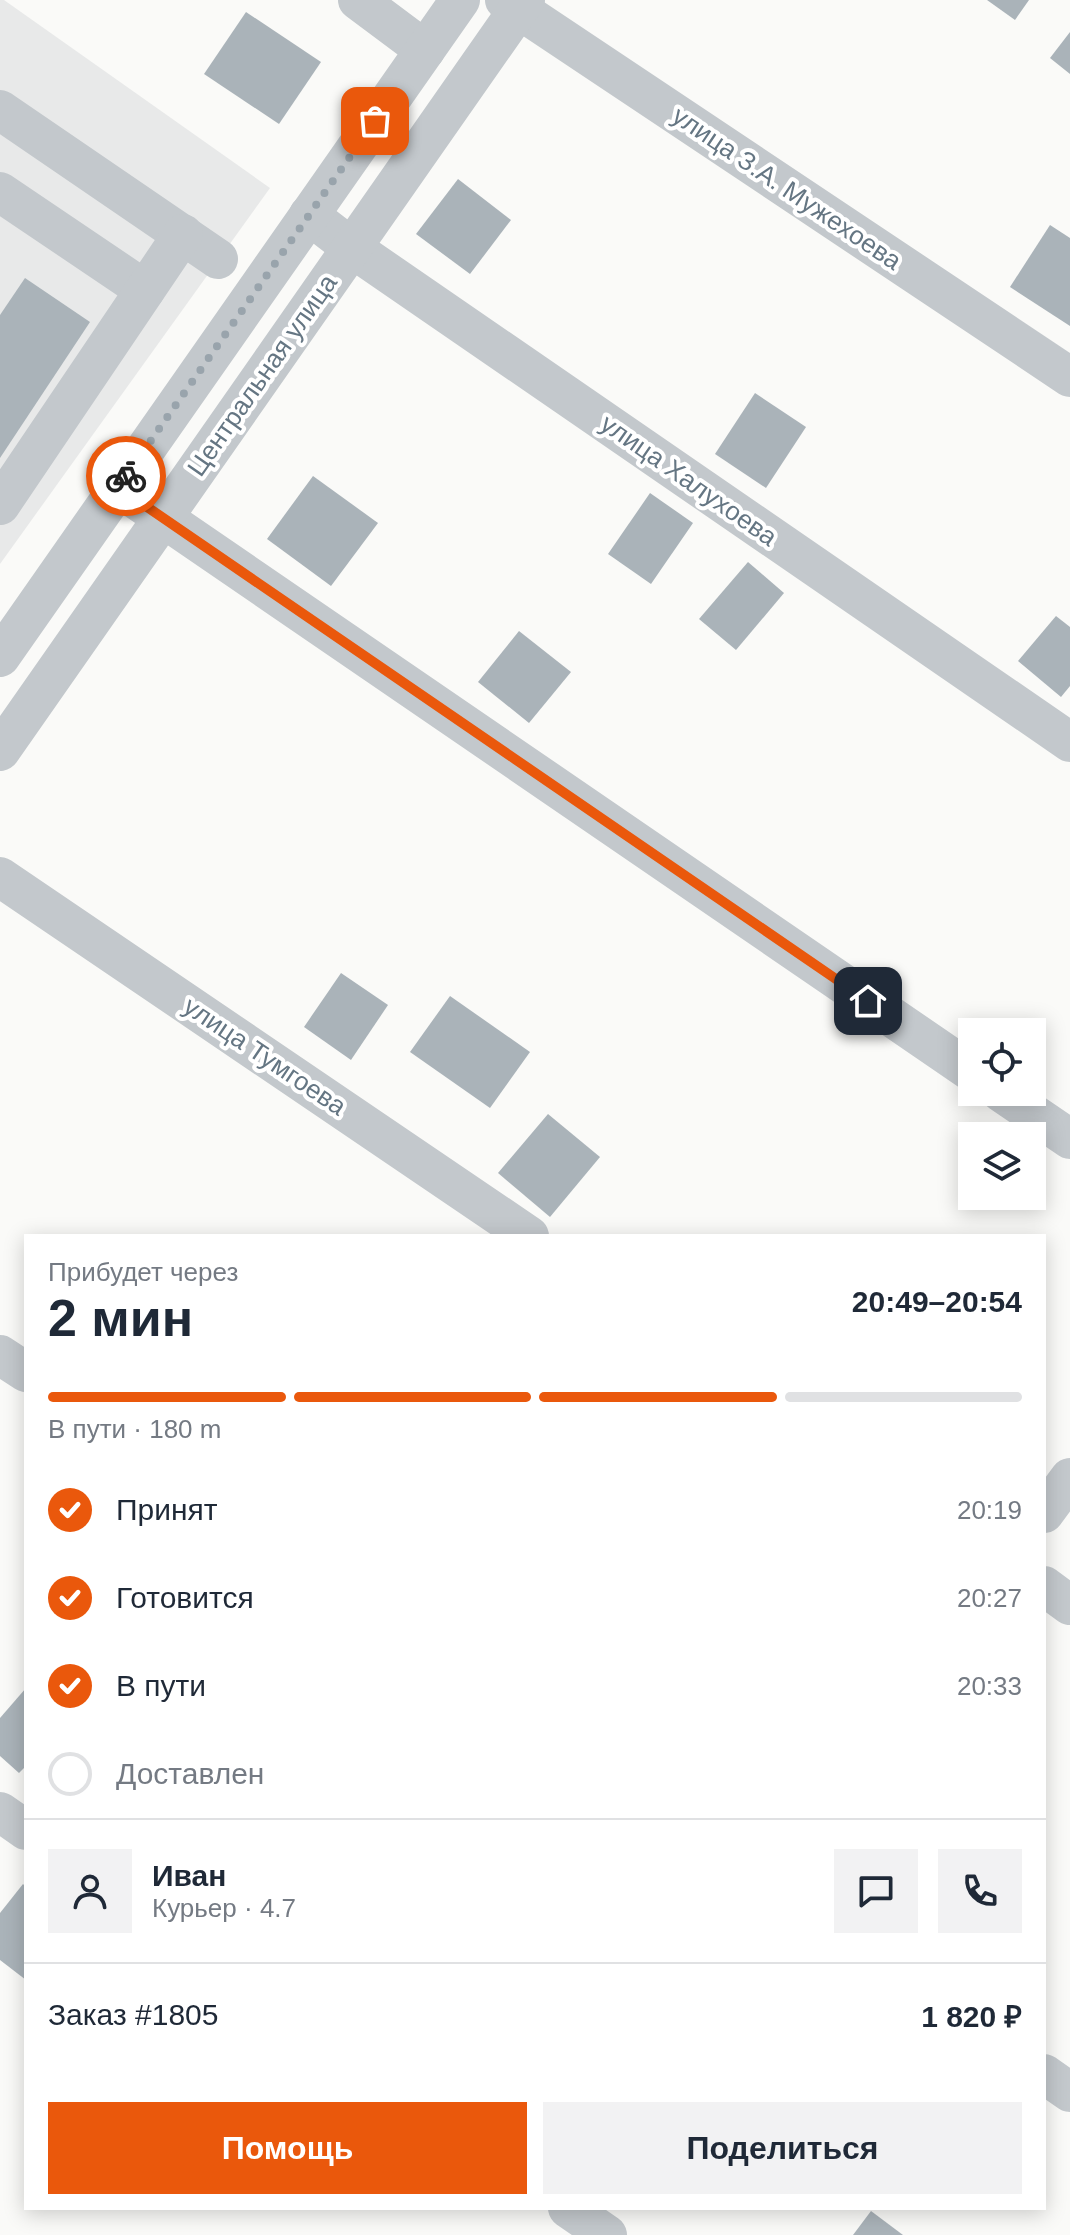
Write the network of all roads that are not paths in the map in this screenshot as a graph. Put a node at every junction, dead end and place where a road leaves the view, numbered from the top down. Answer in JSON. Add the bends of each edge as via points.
{"nodes":[{"id":1,"x":358,"y":0,"type":"edge"},
{"id":2,"x":460,"y":0,"type":"edge"},
{"id":3,"x":516,"y":3,"type":"edge"},
{"id":4,"x":425,"y":50,"type":"junction"},
{"id":5,"x":0,"y":110,"type":"edge"},
{"id":6,"x":0,"y":192,"type":"edge"},
{"id":7,"x":309,"y":215,"type":"junction"},
{"id":8,"x":183,"y":234,"type":"junction"},
{"id":9,"x":352,"y":248,"type":"junction"},
{"id":10,"x":218,"y":259,"type":"dead end"},
{"id":11,"x":145,"y":290,"type":"junction"},
{"id":12,"x":1070,"y":377,"type":"edge"},
{"id":13,"x":118,"y":487,"type":"junction"},
{"id":14,"x":0,"y":505,"type":"edge"},
{"id":15,"x":163,"y":518,"type":"junction"},
{"id":16,"x":0,"y":657,"type":"edge"},
{"id":17,"x":1070,"y":742,"type":"edge"},
{"id":18,"x":0,"y":751,"type":"edge"},
{"id":19,"x":0,"y":877,"type":"edge"},
{"id":20,"x":958,"y":1062,"type":"edge"},
{"id":21,"x":1022,"y":1106,"type":"edge"},
{"id":22,"x":1070,"y":1139,"type":"edge"},
{"id":23,"x":526,"y":1234,"type":"edge"},
{"id":24,"x":0,"y":1355,"type":"edge"},
{"id":25,"x":24,"y":1371,"type":"edge"},
{"id":26,"x":1070,"y":1478,"type":"edge"},
{"id":27,"x":1046,"y":1510,"type":"edge"},
{"id":28,"x":1046,"y":1587,"type":"edge"},
{"id":29,"x":1070,"y":1605,"type":"edge"},
{"id":30,"x":0,"y":1812,"type":"edge"},
{"id":31,"x":24,"y":1829,"type":"edge"},
{"id":32,"x":1046,"y":2075,"type":"edge"},
{"id":33,"x":1070,"y":2092,"type":"edge"},
{"id":34,"x":566,"y":2215,"type":"edge"},
{"id":35,"x":607,"y":2235,"type":"edge"}],
"edges":[{"from":1,"to":4,"type":"street"},
{"from":2,"to":4,"type":"street","name":"Центральная улица"},
{"from":3,"to":9,"type":"street","name":"Центральная улица"},
{"from":3,"to":12,"type":"street","name":"улица З.А. Мужехоева"},
{"from":4,"to":7,"type":"street","name":"Центральная улица"},
{"from":5,"to":8,"type":"street"},
{"from":6,"to":11,"type":"street"},
{"from":7,"to":9,"type":"street","name":"улица Халухоева"},
{"from":7,"to":13,"type":"street","name":"Центральная улица"},
{"from":8,"to":10,"type":"street"},
{"from":8,"to":11,"type":"street"},
{"from":9,"to":15,"type":"street","name":"Центральная улица"},
{"from":9,"to":17,"type":"street","name":"улица Халухоева"},
{"from":11,"to":14,"type":"street"},
{"from":13,"to":15,"type":"street"},
{"from":13,"to":16,"type":"street","name":"Центральная улица"},
{"from":15,"to":18,"type":"street","name":"Центральная улица"},
{"from":15,"to":20,"type":"street"},
{"from":19,"to":23,"type":"street","name":"улица Тумгоева"},
{"from":21,"to":22,"type":"street"},
{"from":24,"to":25,"type":"street"},
{"from":26,"to":27,"type":"street"},
{"from":28,"to":29,"type":"street"},
{"from":30,"to":31,"type":"street"},
{"from":32,"to":33,"type":"street"},
{"from":34,"to":35,"type":"street"}]}
